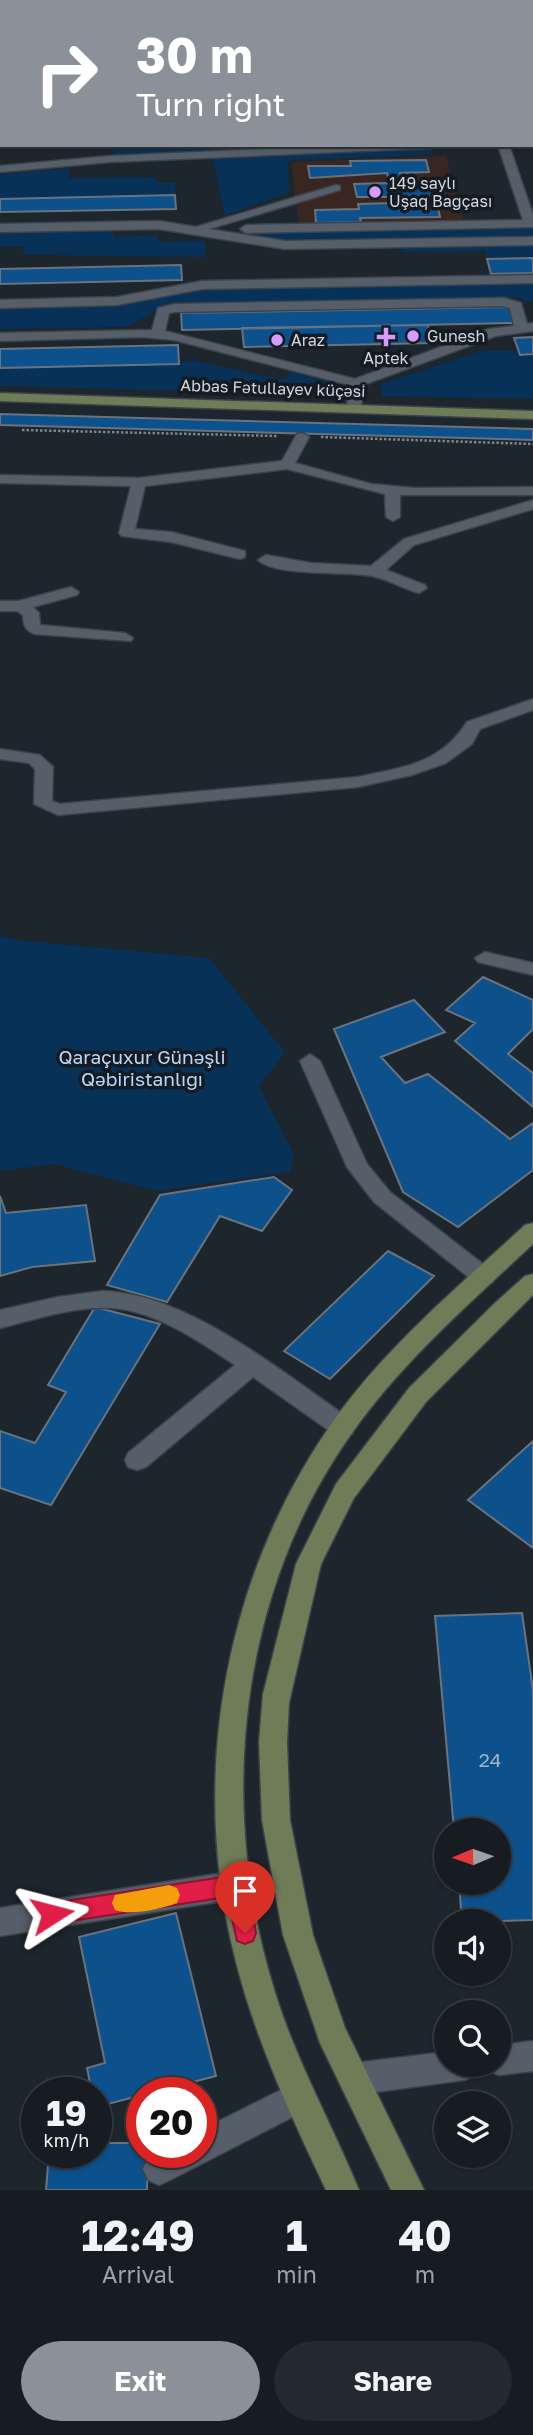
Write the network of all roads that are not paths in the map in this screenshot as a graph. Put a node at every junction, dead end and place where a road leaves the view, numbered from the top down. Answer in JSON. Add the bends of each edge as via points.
{"nodes":[{"id":1,"x":95,"y":147,"type":"edge"},
{"id":2,"x":387,"y":147,"type":"edge"},
{"id":3,"x":504,"y":147,"type":"edge"},
{"id":4,"x":110,"y":159,"type":"junction"},
{"id":5,"x":0,"y":169,"type":"edge"},
{"id":6,"x":336,"y":188,"type":"dead end"},
{"id":7,"x":532,"y":223,"type":"edge"},
{"id":8,"x":0,"y":228,"type":"edge"},
{"id":9,"x":195,"y":230,"type":"junction"},
{"id":10,"x":533,"y":241,"type":"edge"},
{"id":11,"x":285,"y":245,"type":"junction"},
{"id":12,"x":382,"y":263,"type":"junction"},
{"id":13,"x":284,"y":271,"type":"junction"},
{"id":14,"x":533,"y":279,"type":"edge"},
{"id":15,"x":0,"y":304,"type":"edge"},
{"id":16,"x":527,"y":328,"type":"edge"},
{"id":17,"x":158,"y":334,"type":"junction"},
{"id":18,"x":0,"y":337,"type":"edge"},
{"id":19,"x":356,"y":383,"type":"junction"},
{"id":20,"x":4,"y":397,"type":"edge"},
{"id":21,"x":354,"y":408,"type":"junction"},
{"id":22,"x":533,"y":415,"type":"edge"},
{"id":23,"x":302,"y":437,"type":"dead end"},
{"id":24,"x":287,"y":465,"type":"junction"},
{"id":25,"x":0,"y":480,"type":"edge"},
{"id":26,"x":139,"y":482,"type":"junction"},
{"id":27,"x":393,"y":490,"type":"junction"},
{"id":28,"x":533,"y":491,"type":"edge"},
{"id":29,"x":533,"y":504,"type":"edge"},
{"id":30,"x":393,"y":517,"type":"dead end"},
{"id":31,"x":240,"y":554,"type":"dead end"},
{"id":32,"x":266,"y":559,"type":"dead end"},
{"id":33,"x":375,"y":571,"type":"junction"},
{"id":34,"x":419,"y":588,"type":"dead end"},
{"id":35,"x":71,"y":592,"type":"dead end"},
{"id":36,"x":0,"y":606,"type":"edge"},
{"id":37,"x":20,"y":606,"type":"junction"},
{"id":38,"x":125,"y":638,"type":"dead end"},
{"id":39,"x":533,"y":704,"type":"edge"},
{"id":40,"x":0,"y":754,"type":"edge"},
{"id":41,"x":485,"y":958,"type":"dead end"},
{"id":42,"x":533,"y":969,"type":"edge"},
{"id":43,"x":310,"y":1061,"type":"dead end"},
{"id":44,"x":528,"y":1243,"type":"edge"},
{"id":45,"x":484,"y":1277,"type":"junction"},
{"id":46,"x":533,"y":1282,"type":"edge"},
{"id":47,"x":0,"y":1319,"type":"edge"},
{"id":48,"x":250,"y":1366,"type":"junction"},
{"id":49,"x":343,"y":1427,"type":"junction"},
{"id":50,"x":137,"y":1460,"type":"dead end"},
{"id":51,"x":236,"y":1885,"type":"junction"},
{"id":52,"x":0,"y":1922,"type":"edge"},
{"id":53,"x":533,"y":2056,"type":"edge"},
{"id":54,"x":511,"y":2059,"type":"edge"},
{"id":55,"x":434,"y":2069,"type":"edge"},
{"id":56,"x":354,"y":2079,"type":"junction"},
{"id":57,"x":299,"y":2097,"type":"junction"},
{"id":58,"x":217,"y":2139,"type":"edge"},
{"id":59,"x":343,"y":2190,"type":"edge"},
{"id":60,"x":408,"y":2190,"type":"edge"}],
"edges":[{"from":1,"to":4,"type":"street"},
{"from":2,"to":4,"type":"street"},
{"from":3,"to":7,"type":"street"},
{"from":4,"to":5,"type":"street"},
{"from":6,"to":9,"type":"street"},
{"from":7,"to":9,"type":"street"},
{"from":8,"to":9,"type":"street","via":[[159,225]]},
{"from":9,"to":11,"type":"street"},
{"from":10,"to":12,"type":"street"},
{"from":11,"to":12,"type":"street"},
{"from":11,"to":13,"type":"street"},
{"from":12,"to":13,"type":"street"},
{"from":12,"to":14,"type":"street"},
{"from":13,"to":15,"type":"street","via":[[117,301]]},
{"from":16,"to":17,"type":"street","via":[[516,306],[504,302],[175,308],[163,311]]},
{"from":16,"to":19,"type":"street","via":[[494,332]]},
{"from":17,"to":18,"type":"street"},
{"from":17,"to":19,"type":"street"},
{"from":19,"to":21,"type":"street"},
{"from":20,"to":21,"type":"main road","name":"Abbas Fətullayev küçəsi"},
{"from":21,"to":22,"type":"main road","name":"Abbas Fətullayev küçəsi"},
{"from":23,"to":24,"type":"street"},
{"from":24,"to":26,"type":"street"},
{"from":24,"to":27,"type":"street"},
{"from":25,"to":26,"type":"street"},
{"from":26,"to":31,"type":"street","via":[[127,533],[171,537]]},
{"from":27,"to":28,"type":"street"},
{"from":27,"to":30,"type":"street"},
{"from":29,"to":33,"type":"street","via":[[409,542]]},
{"from":32,"to":33,"type":"street","via":[[310,568]]},
{"from":33,"to":34,"type":"street"},
{"from":35,"to":37,"type":"street"},
{"from":36,"to":37,"type":"street"},
{"from":37,"to":38,"type":"street","via":[[31,612],[35,629]]},
{"from":39,"to":40,"type":"street","via":[[473,726],[459,746],[433,764],[403,772],[358,782],[82,809],[58,810],[43,804],[44,767],[34,759]]},
{"from":41,"to":42,"type":"street"},
{"from":43,"to":45,"type":"street","via":[[358,1167],[382,1197]]},
{"from":44,"to":45,"type":"main road"},
{"from":45,"to":49,"type":"main road","via":[[387,1373]]},
{"from":46,"to":56,"type":"main road","via":[[423,1390],[377,1443],[324,1528],[298,1599],[275,1702],[276,1814],[285,1881],[302,1949],[322,2010]]},
{"from":47,"to":48,"type":"street","via":[[92,1300],[118,1300],[160,1312]]},
{"from":48,"to":49,"type":"street"},
{"from":48,"to":50,"type":"street"},
{"from":49,"to":51,"type":"main road","via":[[289,1519],[245,1641],[230,1757]]},
{"from":51,"to":52,"type":"street"},
{"from":51,"to":57,"type":"main road","via":[[249,1957]]},
{"from":53,"to":54,"type":"street"},
{"from":55,"to":56,"type":"street"},
{"from":56,"to":60,"type":"main road"},
{"from":57,"to":58,"type":"street"},
{"from":57,"to":59,"type":"main road"}]}
